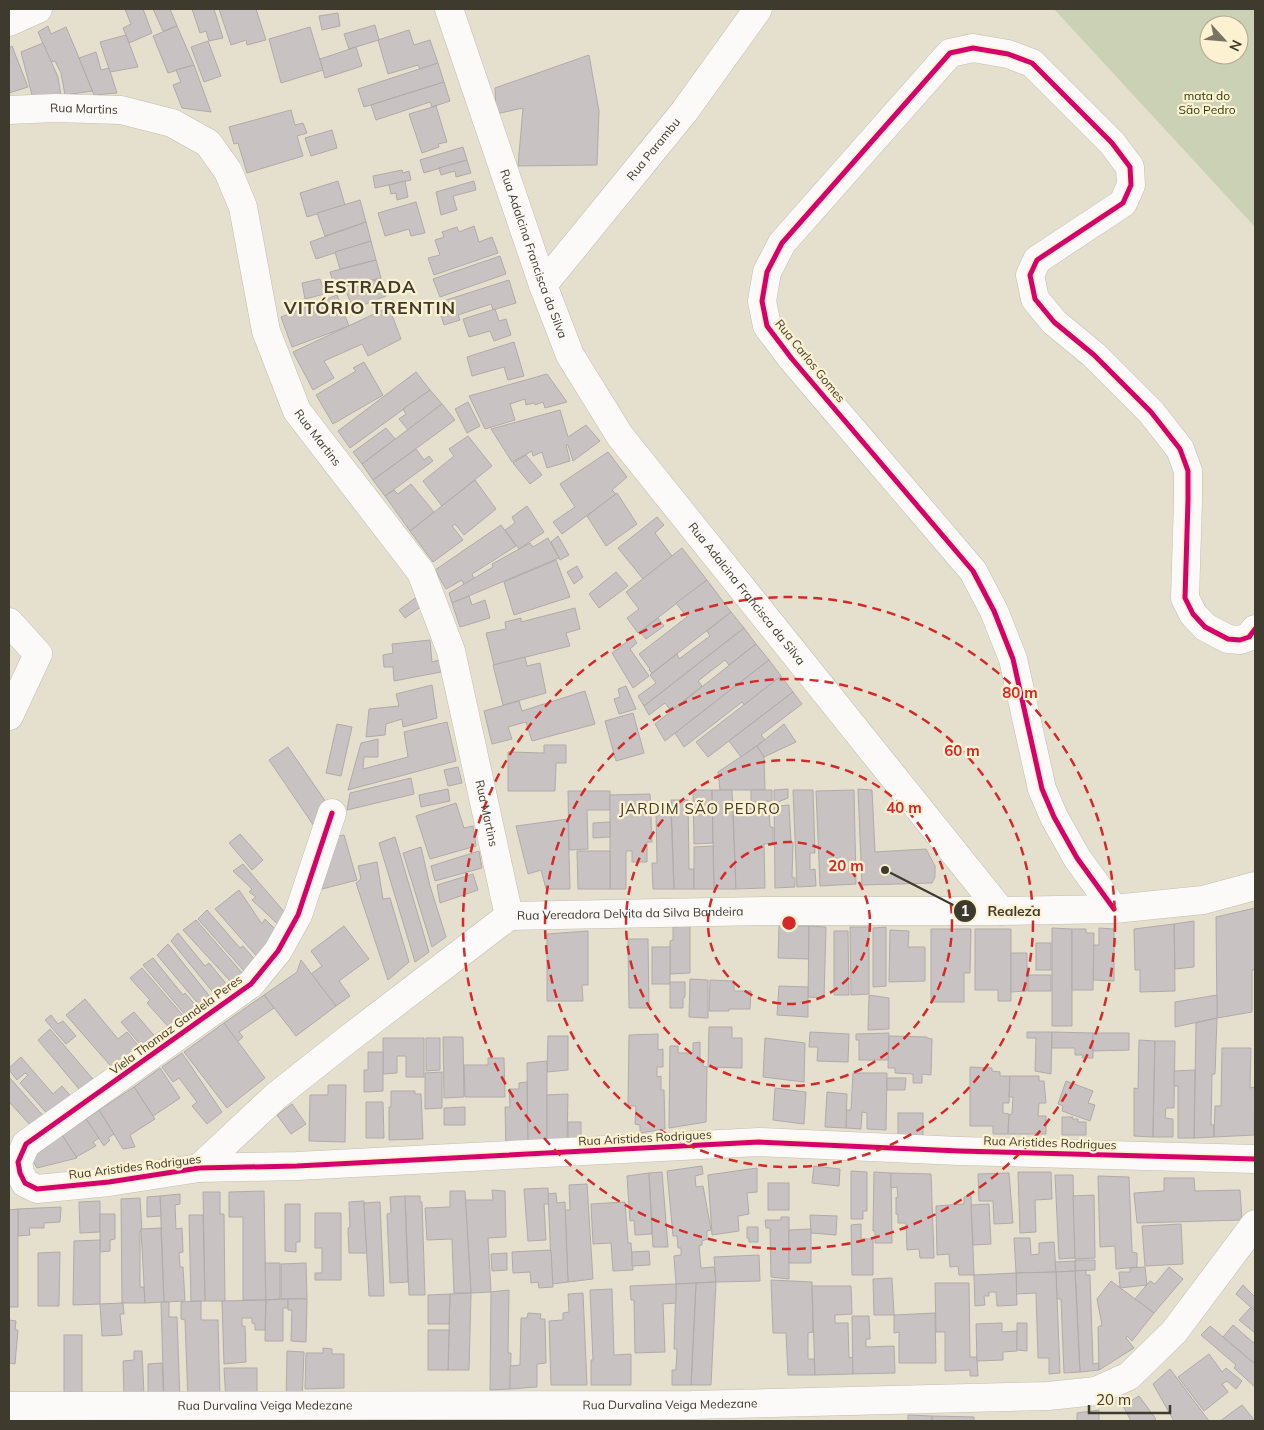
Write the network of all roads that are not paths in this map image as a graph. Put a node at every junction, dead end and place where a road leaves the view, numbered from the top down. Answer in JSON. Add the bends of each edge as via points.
{"nodes":[{"id":1,"x":38,"y":9,"type":"edge"},
{"id":2,"x":449,"y":9,"type":"edge"},
{"id":3,"x":758,"y":9,"type":"edge"},
{"id":4,"x":9,"y":22,"type":"edge"},
{"id":5,"x":9,"y":110,"type":"edge"},
{"id":6,"x":544,"y":286,"type":"junction"},
{"id":7,"x":9,"y":622,"type":"edge"},
{"id":8,"x":1255,"y":629,"type":"edge"},
{"id":9,"x":9,"y":716,"type":"edge"},
{"id":10,"x":332,"y":813,"type":"dead end"},
{"id":11,"x":1255,"y":886,"type":"edge"},
{"id":12,"x":1114,"y":909,"type":"junction"},
{"id":13,"x":1000,"y":912,"type":"junction"},
{"id":14,"x":509,"y":916,"type":"junction"},
{"id":15,"x":1255,"y":1159,"type":"edge"},
{"id":16,"x":200,"y":1168,"type":"junction"},
{"id":17,"x":37,"y":1189,"type":"joint"},
{"id":18,"x":1255,"y":1224,"type":"edge"},
{"id":19,"x":9,"y":1406,"type":"edge"},
{"id":20,"x":857,"y":1412,"type":"edge"}],
"edges":[{"from":1,"to":4,"type":"street"},
{"from":2,"to":6,"type":"street","name":"Rua Adalcina Francisca da Silva"},
{"from":3,"to":6,"type":"street","name":"Rua Parambu","via":[[684,112]]},
{"from":5,"to":14,"type":"street","name":"Rua Martins","via":[[121,110],[172,122],[208,143],[228,171],[243,207],[266,332],[297,411],[421,572],[451,651]]},
{"from":6,"to":13,"type":"street","name":"Rua Adalcina Francisca da Silva","via":[[570,355],[620,436]]},
{"from":7,"to":9,"type":"street","via":[[38,654]]},
{"from":8,"to":12,"type":"street","name":"Rua Carlos Gomes","via":[[1249,637],[1228,639],[1205,627],[1193,614],[1185,598],[1188,471],[1180,449],[1150,412],[1094,355],[1054,322],[1035,300],[1030,275],[1037,260],[1123,203],[1132,185],[1130,167],[1112,143],[1032,63],[1008,54],[973,48],[950,53],[782,244],[767,272],[762,301],[767,326],[973,572],[994,611],[1013,659],[1042,788],[1054,817],[1077,858]]},
{"from":10,"to":17,"type":"street","name":"Viela Thomaz Gandela Peres","via":[[298,915],[278,951],[250,984],[26,1144],[18,1162],[20,1173],[25,1183]]},
{"from":11,"to":12,"type":"street","via":[[1203,900]]},
{"from":12,"to":13,"type":"street"},
{"from":13,"to":14,"type":"street","name":"Rua Vereadora Delvita da Silva Bandeira","via":[[765,910]]},
{"from":14,"to":16,"type":"street","name":"Rua Vereadora Delvita da Silva Bandeira","via":[[276,1096]]},
{"from":15,"to":16,"type":"street","name":"Rua Aristides Rodrigues","via":[[759,1142],[334,1165]]},
{"from":16,"to":17,"type":"street","name":"Rua Aristides Rodrigues"},
{"from":18,"to":20,"type":"street","name":"Rua Durvalina Veiga Medezane","via":[[1174,1332],[1129,1376],[1096,1391]]},
{"from":19,"to":20,"type":"street","name":"Rua Durvalina Veiga Medezane","via":[[692,1405],[757,1402]]}]}
